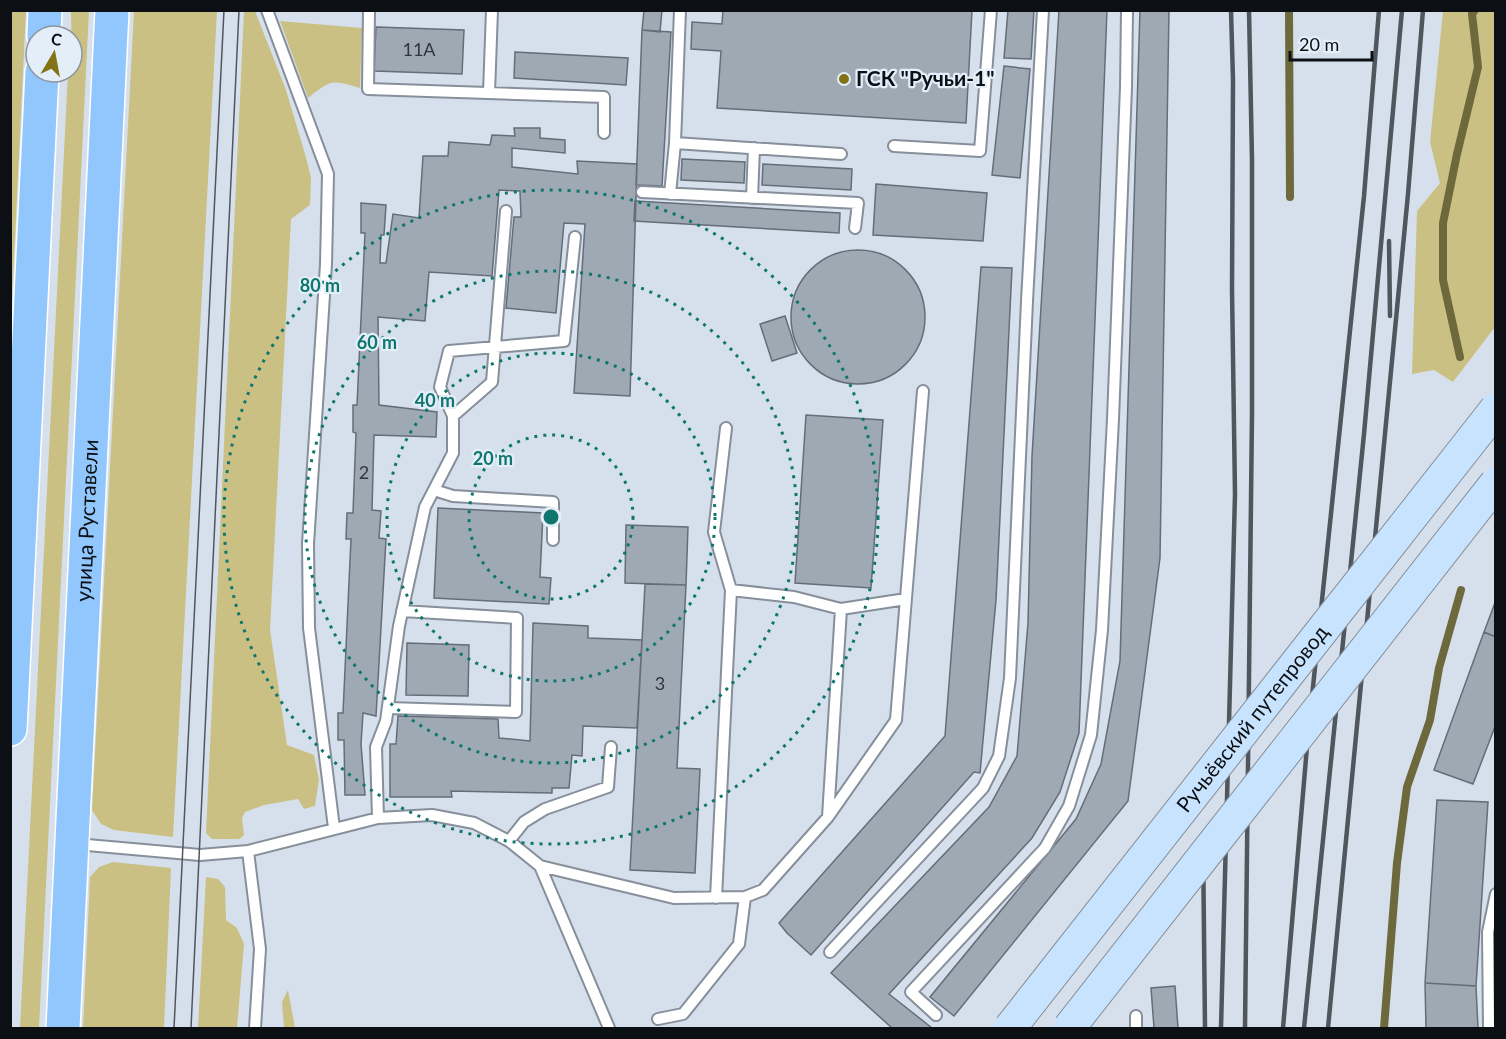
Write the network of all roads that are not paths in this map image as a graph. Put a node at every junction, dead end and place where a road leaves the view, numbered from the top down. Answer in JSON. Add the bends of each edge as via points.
{"nodes":[{"id":1,"x":112,"y":10,"type":"edge"},
{"id":2,"x":267,"y":10,"type":"edge"},
{"id":3,"x":369,"y":10,"type":"edge"},
{"id":4,"x":492,"y":10,"type":"edge"},
{"id":5,"x":680,"y":10,"type":"edge"},
{"id":6,"x":991,"y":10,"type":"edge"},
{"id":7,"x":1044,"y":10,"type":"edge"},
{"id":8,"x":1127,"y":10,"type":"edge"},
{"id":9,"x":41,"y":84,"type":"edge"},
{"id":10,"x":489,"y":93,"type":"junction"},
{"id":11,"x":604,"y":133,"type":"dead end"},
{"id":12,"x":675,"y":143,"type":"junction"},
{"id":13,"x":894,"y":146,"type":"dead end"},
{"id":14,"x":754,"y":148,"type":"junction"},
{"id":15,"x":841,"y":154,"type":"dead end"},
{"id":16,"x":642,"y":192,"type":"dead end"},
{"id":17,"x":670,"y":194,"type":"junction"},
{"id":18,"x":752,"y":198,"type":"junction"},
{"id":19,"x":506,"y":211,"type":"dead end"},
{"id":20,"x":855,"y":228,"type":"dead end"},
{"id":21,"x":575,"y":237,"type":"dead end"},
{"id":22,"x":495,"y":347,"type":"junction"},
{"id":23,"x":923,"y":391,"type":"dead end"},
{"id":24,"x":1496,"y":409,"type":"edge"},
{"id":25,"x":453,"y":416,"type":"junction"},
{"id":26,"x":726,"y":428,"type":"dead end"},
{"id":27,"x":1496,"y":483,"type":"edge"},
{"id":28,"x":434,"y":490,"type":"junction"},
{"id":29,"x":553,"y":540,"type":"dead end"},
{"id":30,"x":731,"y":590,"type":"junction"},
{"id":31,"x":906,"y":599,"type":"junction"},
{"id":32,"x":840,"y":609,"type":"junction"},
{"id":33,"x":402,"y":611,"type":"junction"},
{"id":34,"x":388,"y":708,"type":"junction"},
{"id":35,"x":10,"y":729,"type":"edge"},
{"id":36,"x":611,"y":747,"type":"dead end"},
{"id":37,"x":828,"y":817,"type":"junction"},
{"id":38,"x":378,"y":818,"type":"junction"},
{"id":39,"x":334,"y":828,"type":"junction"},
{"id":40,"x":509,"y":841,"type":"junction"},
{"id":41,"x":72,"y":843,"type":"junction"},
{"id":42,"x":248,"y":852,"type":"junction"},
{"id":43,"x":540,"y":867,"type":"junction"},
{"id":44,"x":1496,"y":894,"type":"edge"},
{"id":45,"x":745,"y":897,"type":"junction"},
{"id":46,"x":716,"y":898,"type":"junction"},
{"id":47,"x":831,"y":952,"type":"dead end"},
{"id":48,"x":936,"y":1015,"type":"dead end"},
{"id":49,"x":1136,"y":1016,"type":"dead end"},
{"id":50,"x":658,"y":1019,"type":"dead end"},
{"id":51,"x":63,"y":1029,"type":"edge"},
{"id":52,"x":255,"y":1029,"type":"edge"},
{"id":53,"x":609,"y":1029,"type":"edge"},
{"id":54,"x":1010,"y":1029,"type":"edge"},
{"id":55,"x":1069,"y":1029,"type":"edge"},
{"id":56,"x":1136,"y":1029,"type":"edge"},
{"id":57,"x":1489,"y":1029,"type":"edge"}],
"edges":[{"from":1,"to":41,"type":"main road","name":"улица Руставели"},
{"from":2,"to":39,"type":"lane","via":[[328,174],[325,286],[308,544],[309,628]]},
{"from":3,"to":10,"type":"lane","via":[[368,89]]},
{"from":4,"to":10,"type":"lane"},
{"from":5,"to":12,"type":"lane"},
{"from":6,"to":13,"type":"lane","via":[[980,151]]},
{"from":7,"to":47,"type":"lane","via":[[1010,678],[999,756],[983,788]]},
{"from":8,"to":48,"type":"lane","via":[[1110,490],[1091,735],[1069,806],[1045,849],[911,992]]},
{"from":9,"to":35,"type":"main road"},
{"from":10,"to":11,"type":"lane","via":[[604,97]]},
{"from":12,"to":14,"type":"lane"},
{"from":12,"to":17,"type":"lane"},
{"from":14,"to":15,"type":"lane"},
{"from":14,"to":18,"type":"lane"},
{"from":16,"to":17,"type":"lane"},
{"from":17,"to":18,"type":"lane"},
{"from":18,"to":20,"type":"lane","via":[[858,203]]},
{"from":19,"to":22,"type":"lane"},
{"from":21,"to":22,"type":"lane","via":[[564,341]]},
{"from":22,"to":25,"type":"lane","via":[[492,382]]},
{"from":22,"to":25,"type":"lane","via":[[449,351],[441,387]]},
{"from":23,"to":31,"type":"lane"},
{"from":24,"to":54,"type":"main road","name":"Ручьёвский путепровод","bridge":true},
{"from":25,"to":28,"type":"lane","via":[[453,453]]},
{"from":26,"to":30,"type":"lane","via":[[714,532]]},
{"from":27,"to":55,"type":"main road","bridge":true},
{"from":28,"to":29,"type":"lane","via":[[453,496],[553,502]]},
{"from":28,"to":33,"type":"lane","via":[[425,507]]},
{"from":30,"to":32,"type":"lane","via":[[794,597]]},
{"from":30,"to":46,"type":"lane"},
{"from":31,"to":32,"type":"lane"},
{"from":31,"to":37,"type":"lane","via":[[896,720]]},
{"from":32,"to":37,"type":"lane"},
{"from":33,"to":34,"type":"lane"},
{"from":33,"to":34,"type":"lane","via":[[517,618],[516,712]]},
{"from":34,"to":38,"type":"lane","via":[[376,747]]},
{"from":36,"to":40,"type":"lane","via":[[608,787],[545,809],[524,822]]},
{"from":37,"to":45,"type":"lane","via":[[763,890]]},
{"from":38,"to":39,"type":"lane"},
{"from":38,"to":40,"type":"lane","via":[[432,815],[474,823]]},
{"from":39,"to":42,"type":"lane"},
{"from":40,"to":43,"type":"lane"},
{"from":41,"to":42,"type":"lane","via":[[200,855]]},
{"from":41,"to":51,"type":"main road","name":"улица Руставели"},
{"from":42,"to":52,"type":"lane","via":[[260,949]]},
{"from":43,"to":46,"type":"lane","via":[[674,898]]},
{"from":43,"to":53,"type":"lane"},
{"from":44,"to":57,"type":"lane","via":[[1488,932]]},
{"from":45,"to":46,"type":"lane"},
{"from":45,"to":50,"type":"lane","via":[[739,944],[683,1014]]},
{"from":49,"to":56,"type":"lane"}]}
